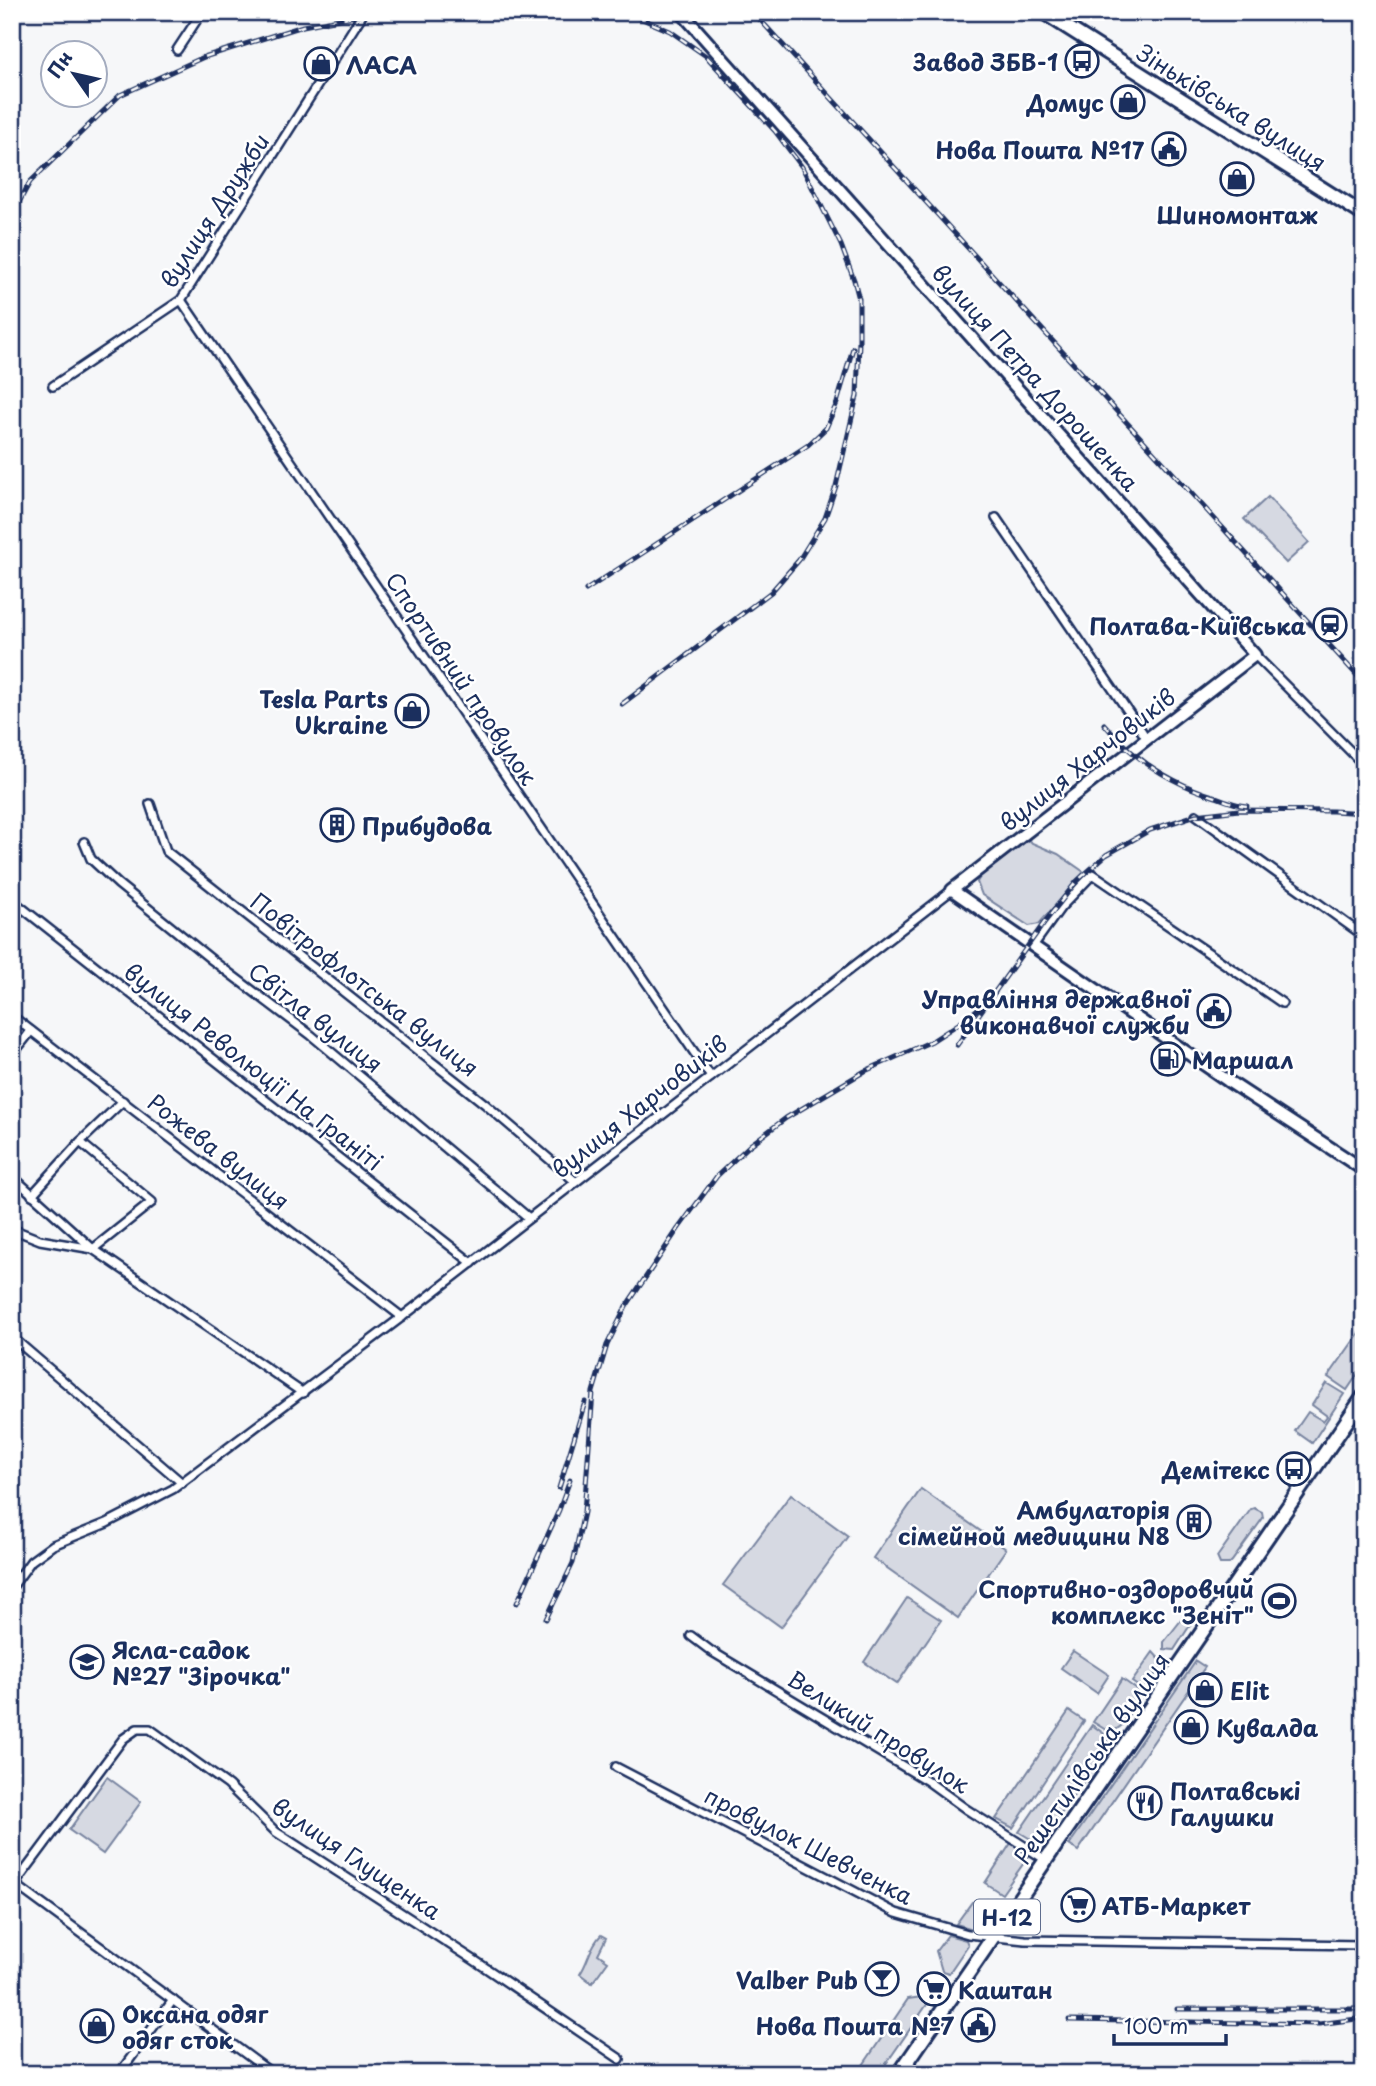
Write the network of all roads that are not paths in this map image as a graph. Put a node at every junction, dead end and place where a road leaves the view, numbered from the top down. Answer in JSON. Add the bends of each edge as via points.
{"nodes":[{"id":1,"x":202,"y":12,"type":"edge"},
{"id":2,"x":364,"y":12,"type":"edge"},
{"id":3,"x":681,"y":12,"type":"edge"},
{"id":4,"x":1043,"y":12,"type":"edge"},
{"id":5,"x":177,"y":50,"type":"dead end"},
{"id":6,"x":1364,"y":215,"type":"edge"},
{"id":7,"x":181,"y":300,"type":"junction"},
{"id":8,"x":53,"y":386,"type":"dead end"},
{"id":9,"x":996,"y":518,"type":"dead end"},
{"id":10,"x":1364,"y":559,"type":"edge"},
{"id":11,"x":1364,"y":584,"type":"edge"},
{"id":12,"x":1255,"y":655,"type":"junction"},
{"id":13,"x":1147,"y":739,"type":"junction"},
{"id":14,"x":1364,"y":765,"type":"edge"},
{"id":15,"x":150,"y":804,"type":"dead end"},
{"id":16,"x":1196,"y":815,"type":"dead end"},
{"id":17,"x":84,"y":842,"type":"dead end"},
{"id":18,"x":952,"y":890,"type":"junction"},
{"id":19,"x":12,"y":900,"type":"edge"},
{"id":20,"x":1364,"y":936,"type":"edge"},
{"id":21,"x":1033,"y":946,"type":"junction"},
{"id":22,"x":1282,"y":1003,"type":"dead end"},
{"id":23,"x":12,"y":1016,"type":"edge"},
{"id":24,"x":31,"y":1031,"type":"junction"},
{"id":25,"x":12,"y":1055,"type":"edge"},
{"id":26,"x":711,"y":1077,"type":"junction"},
{"id":27,"x":123,"y":1101,"type":"junction"},
{"id":28,"x":80,"y":1142,"type":"junction"},
{"id":29,"x":1364,"y":1171,"type":"edge"},
{"id":30,"x":12,"y":1176,"type":"edge"},
{"id":31,"x":576,"y":1182,"type":"junction"},
{"id":32,"x":32,"y":1195,"type":"junction"},
{"id":33,"x":529,"y":1218,"type":"junction"},
{"id":34,"x":12,"y":1229,"type":"edge"},
{"id":35,"x":93,"y":1249,"type":"junction"},
{"id":36,"x":472,"y":1263,"type":"junction"},
{"id":37,"x":402,"y":1317,"type":"junction"},
{"id":38,"x":12,"y":1337,"type":"edge"},
{"id":39,"x":303,"y":1393,"type":"junction"},
{"id":40,"x":1364,"y":1396,"type":"edge"},
{"id":41,"x":182,"y":1483,"type":"junction"},
{"id":42,"x":12,"y":1587,"type":"edge"},
{"id":43,"x":691,"y":1636,"type":"dead end"},
{"id":44,"x":616,"y":1767,"type":"dead end"},
{"id":45,"x":1046,"y":1860,"type":"junction"},
{"id":46,"x":14,"y":1883,"type":"edge"},
{"id":47,"x":993,"y":1937,"type":"junction"},
{"id":48,"x":1364,"y":1945,"type":"edge"},
{"id":49,"x":173,"y":2000,"type":"junction"},
{"id":50,"x":620,"y":2059,"type":"dead end"},
{"id":51,"x":119,"y":2074,"type":"edge"},
{"id":52,"x":273,"y":2074,"type":"edge"},
{"id":53,"x":899,"y":2074,"type":"edge"}],
"edges":[{"from":1,"to":5,"type":"street"},
{"from":2,"to":7,"type":"street","name":"вулиця Дружби"},
{"from":3,"to":12,"type":"street","name":"вулиця Петра Дорошенка"},
{"from":4,"to":6,"type":"main road","name":"Зіньківська вулиця"},
{"from":7,"to":8,"type":"street","name":"вулиця Дружби"},
{"from":7,"to":26,"type":"street","name":"Спортивний провулок"},
{"from":9,"to":13,"type":"street"},
{"from":10,"to":11,"type":"street"},
{"from":12,"to":13,"type":"street","name":"вулиця Харчовиків"},
{"from":12,"to":14,"type":"street","name":"вулиця Петра Дорошенка"},
{"from":13,"to":18,"type":"street","name":"вулиця Харчовиків"},
{"from":15,"to":31,"type":"street","name":"Повітрофлотська вулиця","via":[[166,851],[485,1104]]},
{"from":16,"to":20,"type":"street"},
{"from":17,"to":33,"type":"street","name":"Світла вулиця","via":[[91,859],[118,884],[310,1035]]},
{"from":18,"to":21,"type":"street"},
{"from":18,"to":26,"type":"street","name":"вулиця Харчовиків"},
{"from":19,"to":36,"type":"street","name":"вулиця Революції На Граніті"},
{"from":21,"to":22,"type":"street","via":[[1093,874]]},
{"from":21,"to":29,"type":"street"},
{"from":23,"to":24,"type":"street","name":"Рожева вулиця"},
{"from":24,"to":25,"type":"street"},
{"from":24,"to":27,"type":"street","name":"Рожева вулиця"},
{"from":26,"to":31,"type":"street","name":"вулиця Харчовиків"},
{"from":27,"to":28,"type":"street"},
{"from":27,"to":37,"type":"street","name":"Рожева вулиця"},
{"from":28,"to":32,"type":"street"},
{"from":28,"to":35,"type":"street","via":[[152,1202]]},
{"from":30,"to":32,"type":"street"},
{"from":31,"to":33,"type":"street","name":"вулиця Харчовиків"},
{"from":32,"to":35,"type":"street"},
{"from":33,"to":36,"type":"street","name":"вулиця Харчовиків"},
{"from":34,"to":35,"type":"street","via":[[40,1240]]},
{"from":35,"to":39,"type":"street"},
{"from":36,"to":37,"type":"street","name":"вулиця Харчовиків"},
{"from":37,"to":39,"type":"street","name":"вулиця Харчовиків"},
{"from":38,"to":41,"type":"street"},
{"from":39,"to":41,"type":"street","name":"вулиця Харчовиків"},
{"from":40,"to":45,"type":"main road","name":"Решетилівська вулиця","number":"Н-12"},
{"from":41,"to":42,"type":"street","name":"вулиця Харчовиків","via":[[107,1523],[52,1545],[31,1561]]},
{"from":43,"to":45,"type":"street","name":"Великий провулок","via":[[926,1780]]},
{"from":44,"to":47,"type":"street","name":"провулок Шевченка","via":[[896,1913]]},
{"from":45,"to":47,"type":"main road","name":"Решетилівська вулиця","number":"Н-12"},
{"from":46,"to":49,"type":"street"},
{"from":46,"to":50,"type":"street","name":"вулиця Глущенка","via":[[123,1740],[136,1729],[150,1729],[228,1785],[276,1832]]},
{"from":47,"to":48,"type":"street","name":"провулок Шевченка"},
{"from":47,"to":53,"type":"main road","name":"Решетилівська вулиця","number":"Н-12"},
{"from":49,"to":51,"type":"street"},
{"from":49,"to":52,"type":"street"}]}
